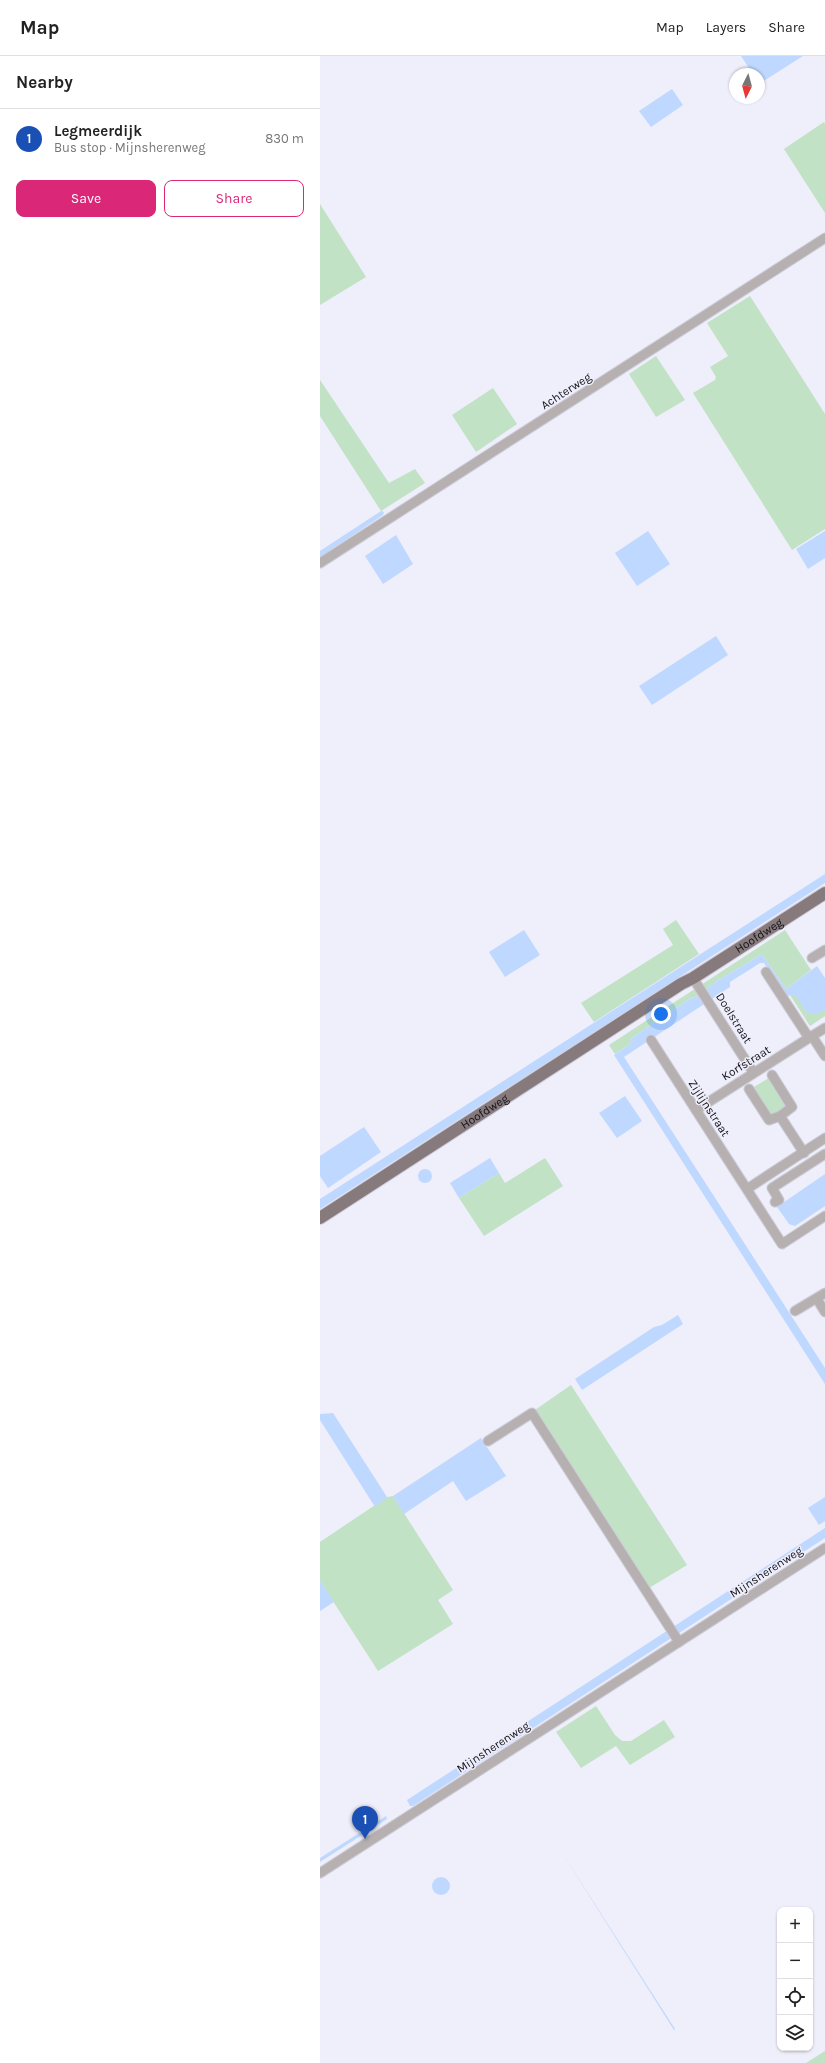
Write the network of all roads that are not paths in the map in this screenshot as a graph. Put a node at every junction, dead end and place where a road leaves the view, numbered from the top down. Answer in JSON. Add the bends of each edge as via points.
{"nodes":[{"id":1,"x":825,"y":238,"type":"edge"},
{"id":2,"x":320,"y":563,"type":"edge"},
{"id":3,"x":825,"y":893,"type":"edge"},
{"id":4,"x":825,"y":950,"type":"edge"},
{"id":5,"x":812,"y":958,"type":"dead end"},
{"id":6,"x":766,"y":972,"type":"dead end"},
{"id":7,"x":694,"y":978,"type":"junction"},
{"id":8,"x":825,"y":1028,"type":"edge"},
{"id":9,"x":810,"y":1037,"type":"junction"},
{"id":10,"x":651,"y":1040,"type":"dead end"},
{"id":11,"x":825,"y":1056,"type":"edge"},
{"id":12,"x":754,"y":1072,"type":"junction"},
{"id":13,"x":772,"y":1075,"type":"dead end"},
{"id":14,"x":749,"y":1089,"type":"dead end"},
{"id":15,"x":696,"y":1110,"type":"junction"},
{"id":16,"x":780,"y":1116,"type":"junction"},
{"id":17,"x":825,"y":1138,"type":"edge"},
{"id":18,"x":804,"y":1153,"type":"junction"},
{"id":19,"x":825,"y":1154,"type":"edge"},
{"id":20,"x":748,"y":1189,"type":"junction"},
{"id":21,"x":775,"y":1202,"type":"dead end"},
{"id":22,"x":825,"y":1216,"type":"edge"},
{"id":23,"x":320,"y":1218,"type":"edge"},
{"id":24,"x":825,"y":1293,"type":"edge"},
{"id":25,"x":816,"y":1298,"type":"junction"},
{"id":26,"x":796,"y":1311,"type":"dead end"},
{"id":27,"x":825,"y":1312,"type":"edge"},
{"id":28,"x":488,"y":1441,"type":"dead end"},
{"id":29,"x":825,"y":1548,"type":"edge"},
{"id":30,"x":677,"y":1639,"type":"junction"},
{"id":31,"x":320,"y":1873,"type":"edge"}],
"edges":[{"from":1,"to":2,"type":"street","name":"Achterweg"},
{"from":3,"to":7,"type":"main road","name":"Hoofdweg"},
{"from":4,"to":5,"type":"street"},
{"from":6,"to":9,"type":"street"},
{"from":7,"to":12,"type":"street","name":"Doelstraat"},
{"from":7,"to":23,"type":"main road","name":"Hoofdweg"},
{"from":8,"to":9,"type":"street","name":"Korfstraat"},
{"from":9,"to":11,"type":"street"},
{"from":9,"to":12,"type":"street","name":"Korfstraat"},
{"from":10,"to":15,"type":"street","name":"Zijlijnstraat"},
{"from":12,"to":15,"type":"street","name":"Korfstraat"},
{"from":13,"to":16,"type":"street","via":[[792,1108]]},
{"from":14,"to":16,"type":"street","via":[[769,1120]]},
{"from":15,"to":20,"type":"street","name":"Zijlijnstraat"},
{"from":16,"to":18,"type":"street"},
{"from":17,"to":18,"type":"street"},
{"from":18,"to":20,"type":"street"},
{"from":19,"to":21,"type":"street","via":[[772,1188],[779,1200]]},
{"from":20,"to":22,"type":"street","name":"Zijlijnstraat","via":[[782,1244]]},
{"from":24,"to":25,"type":"street"},
{"from":25,"to":26,"type":"street"},
{"from":25,"to":27,"type":"street"},
{"from":28,"to":30,"type":"street","via":[[532,1413]]},
{"from":29,"to":30,"type":"street","name":"Mijnsherenweg"},
{"from":30,"to":31,"type":"street","name":"Mijnsherenweg"}]}
